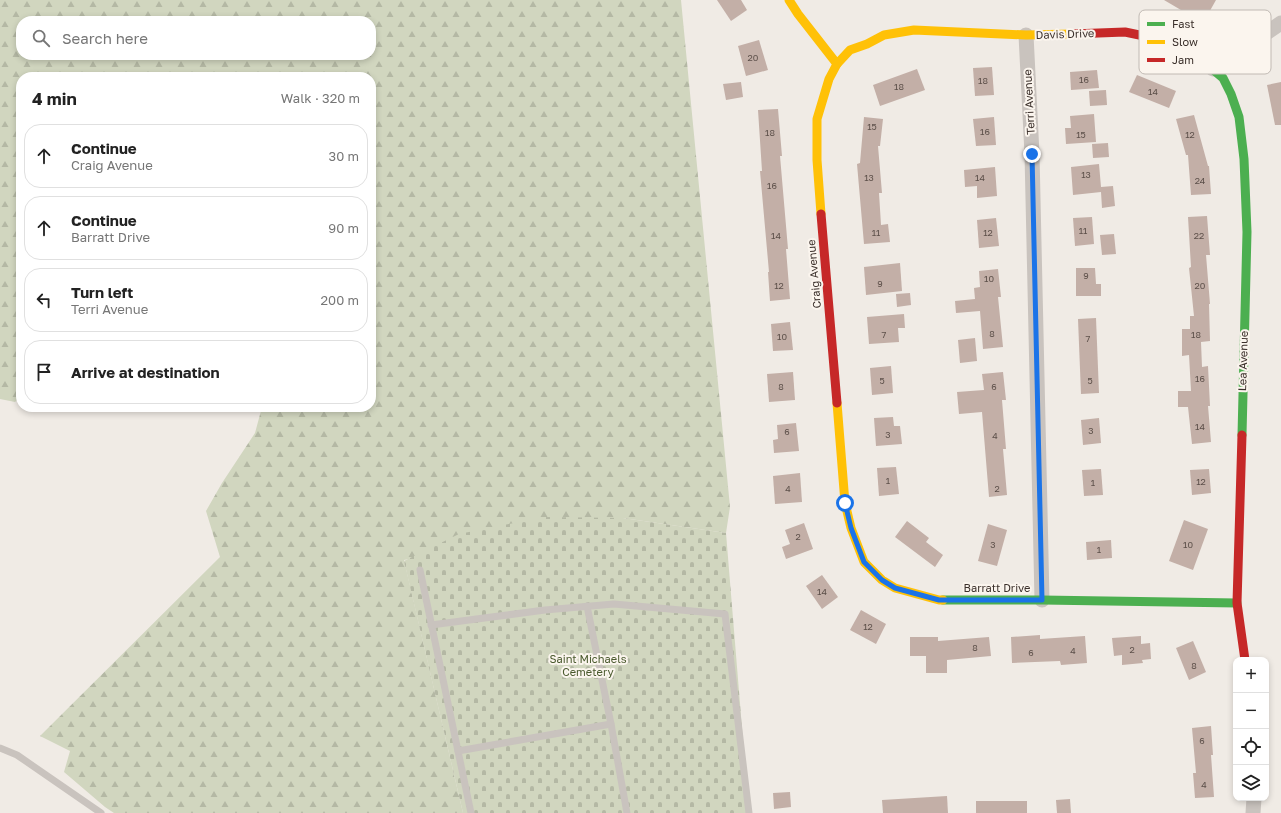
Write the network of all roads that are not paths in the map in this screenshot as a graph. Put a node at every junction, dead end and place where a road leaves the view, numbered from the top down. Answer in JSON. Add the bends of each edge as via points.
{"nodes":[{"id":1,"x":790,"y":0,"type":"edge"},
{"id":2,"x":1281,"y":23,"type":"edge"},
{"id":3,"x":1271,"y":30,"type":"edge"},
{"id":4,"x":1026,"y":35,"type":"junction"},
{"id":5,"x":1139,"y":35,"type":"edge"},
{"id":6,"x":837,"y":64,"type":"junction"},
{"id":7,"x":1219,"y":74,"type":"edge"},
{"id":8,"x":864,"y":562,"type":"joint"},
{"id":9,"x":420,"y":570,"type":"dead end"},
{"id":10,"x":1042,"y":600,"type":"junction"},
{"id":11,"x":1237,"y":603,"type":"junction"},
{"id":12,"x":588,"y":606,"type":"junction"},
{"id":13,"x":431,"y":625,"type":"junction"},
{"id":14,"x":1245,"y":657,"type":"edge"},
{"id":15,"x":611,"y":724,"type":"junction"},
{"id":16,"x":0,"y":748,"type":"edge"},
{"id":17,"x":458,"y":751,"type":"junction"},
{"id":18,"x":1254,"y":801,"type":"edge"},
{"id":19,"x":101,"y":813,"type":"edge"},
{"id":20,"x":471,"y":813,"type":"edge"},
{"id":21,"x":627,"y":813,"type":"edge"},
{"id":22,"x":749,"y":813,"type":"edge"},
{"id":23,"x":1253,"y":813,"type":"edge"}],
"edges":[{"from":1,"to":6,"type":"street"},
{"from":2,"to":3,"type":"street"},
{"from":4,"to":5,"type":"street","name":"Davis Drive","via":[[1125,32]]},
{"from":4,"to":6,"type":"street","name":"Davis Drive","via":[[914,30],[884,35],[850,50]]},
{"from":4,"to":10,"type":"street","name":"Terri Avenue","via":[[1032,154]]},
{"from":6,"to":8,"type":"street","name":"Craig Avenue","via":[[829,79],[817,119],[817,160],[845,503]]},
{"from":7,"to":11,"type":"street","name":"Lea Avenue","via":[[1231,94],[1239,117],[1244,159],[1247,232]]},
{"from":8,"to":10,"type":"street","name":"Barratt Drive","via":[[882,580],[895,588],[939,600]]},
{"from":9,"to":13,"type":"lane"},
{"from":10,"to":11,"type":"street","name":"Barratt Drive"},
{"from":11,"to":14,"type":"street","name":"Lea Avenue"},
{"from":12,"to":13,"type":"lane"},
{"from":12,"to":15,"type":"lane"},
{"from":12,"to":22,"type":"lane","via":[[614,604],[725,614]]},
{"from":13,"to":17,"type":"lane"},
{"from":15,"to":17,"type":"lane"},
{"from":15,"to":21,"type":"lane"},
{"from":16,"to":19,"type":"lane","via":[[17,755]]},
{"from":17,"to":20,"type":"lane"},
{"from":18,"to":23,"type":"street"}]}
